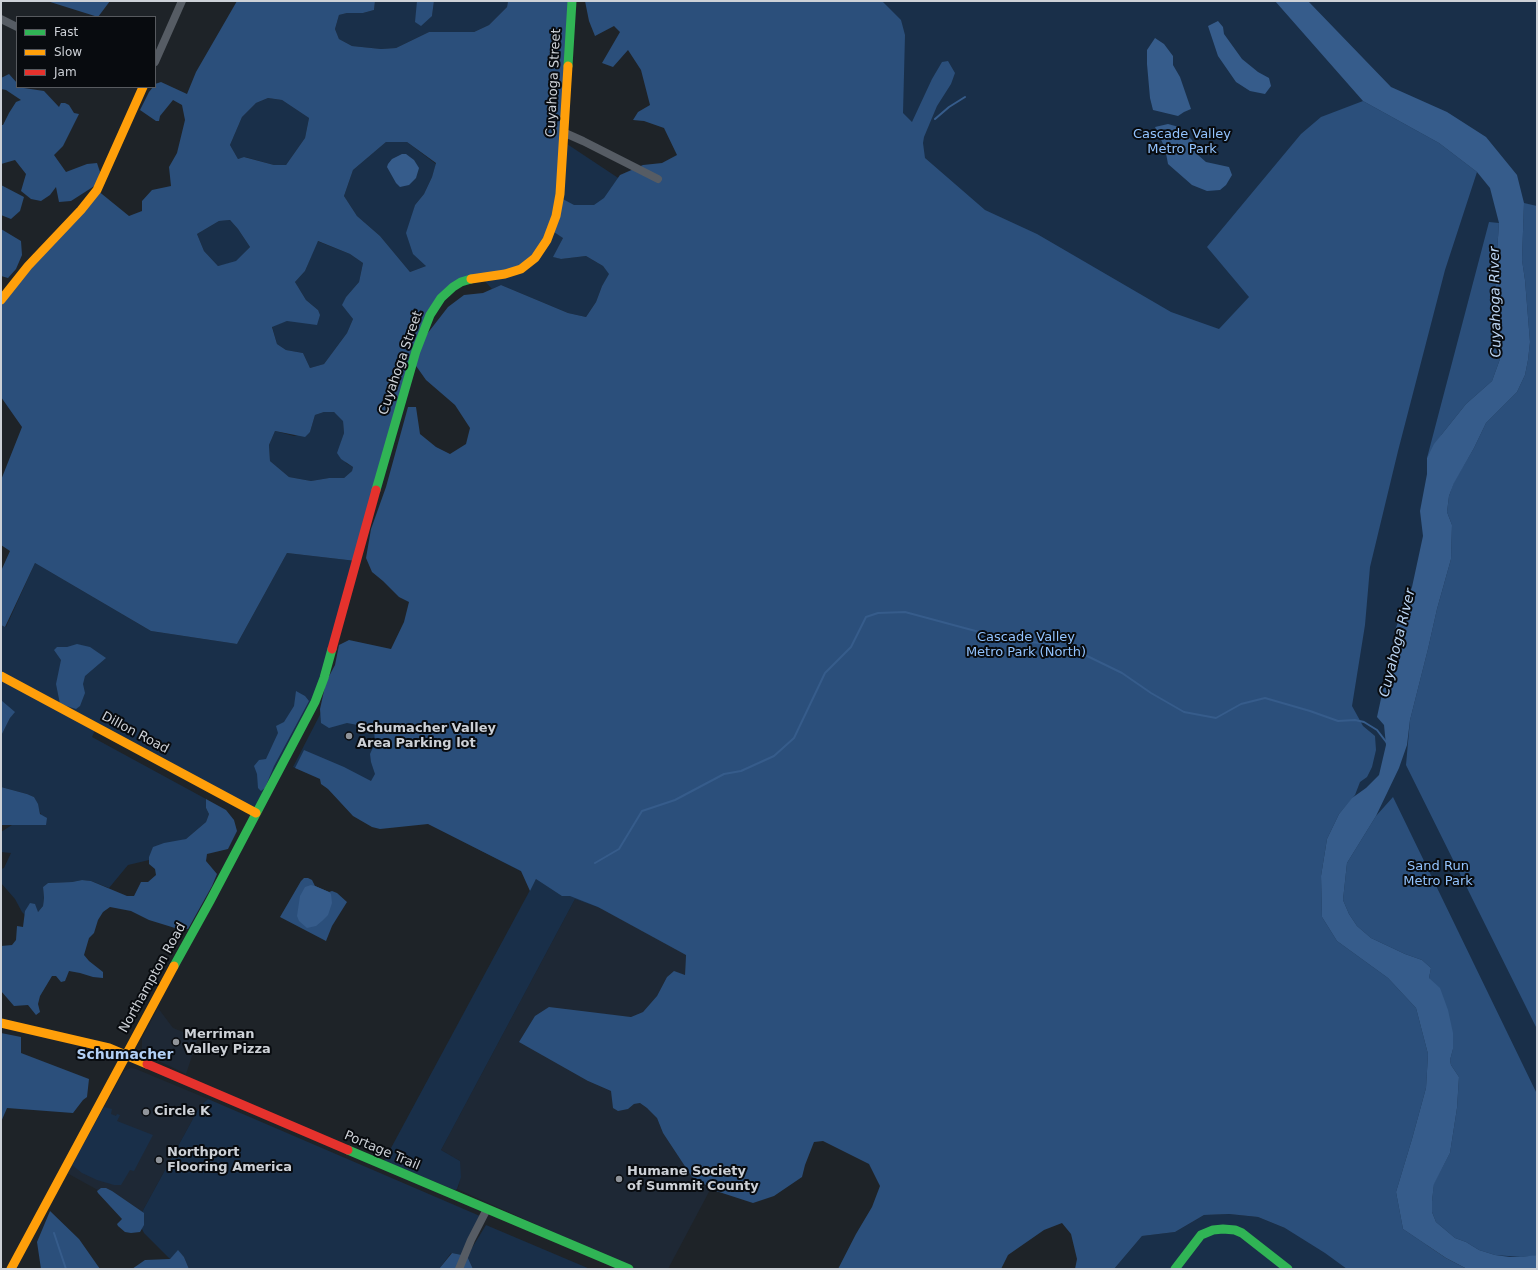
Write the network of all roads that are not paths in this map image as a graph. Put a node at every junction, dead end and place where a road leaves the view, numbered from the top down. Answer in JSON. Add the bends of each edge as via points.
{"nodes":[{"id":1,"x":182,"y":1,"type":"edge"},
{"id":2,"x":572,"y":1,"type":"edge"},
{"id":3,"x":1,"y":19,"type":"edge"},
{"id":4,"x":16,"y":26,"type":"edge"},
{"id":5,"x":156,"y":60,"type":"edge"},
{"id":6,"x":143,"y":88,"type":"edge"},
{"id":7,"x":564,"y":133,"type":"junction"},
{"id":8,"x":658,"y":179,"type":"dead end"},
{"id":9,"x":1,"y":300,"type":"edge"},
{"id":10,"x":1,"y":676,"type":"edge"},
{"id":11,"x":316,"y":700,"type":"joint"},
{"id":12,"x":256,"y":813,"type":"junction"},
{"id":13,"x":1,"y":1023,"type":"edge"},
{"id":14,"x":126,"y":1055,"type":"junction"},
{"id":15,"x":487,"y":1209,"type":"junction"},
{"id":16,"x":11,"y":1269,"type":"edge"},
{"id":17,"x":459,"y":1269,"type":"edge"},
{"id":18,"x":629,"y":1269,"type":"edge"},
{"id":19,"x":1175,"y":1269,"type":"edge"},
{"id":20,"x":1288,"y":1269,"type":"edge"}],
"edges":[{"from":1,"to":5,"type":"street"},
{"from":2,"to":7,"type":"street","name":"Cuyahoga Street"},
{"from":3,"to":4,"type":"street"},
{"from":6,"to":9,"type":"street","via":[[97,190],[37,255]]},
{"from":7,"to":8,"type":"street"},
{"from":7,"to":11,"type":"street","name":"Cuyahoga Street","via":[[557,210],[551,230],[540,251],[529,264],[513,272],[461,282],[447,292],[430,315],[401,400]]},
{"from":10,"to":12,"type":"street","name":"Dillon Road"},
{"from":11,"to":12,"type":"street","name":"Northampton Road"},
{"from":12,"to":14,"type":"street","name":"Northampton Road"},
{"from":13,"to":14,"type":"street","name":"Portage Trail","via":[[109,1048]]},
{"from":14,"to":15,"type":"street","name":"Portage Trail"},
{"from":14,"to":16,"type":"street","name":"Northampton Road"},
{"from":15,"to":17,"type":"street"},
{"from":15,"to":18,"type":"street","name":"Portage Trail"},
{"from":19,"to":20,"type":"street","via":[[1201,1235],[1223,1229],[1242,1233]]}]}
